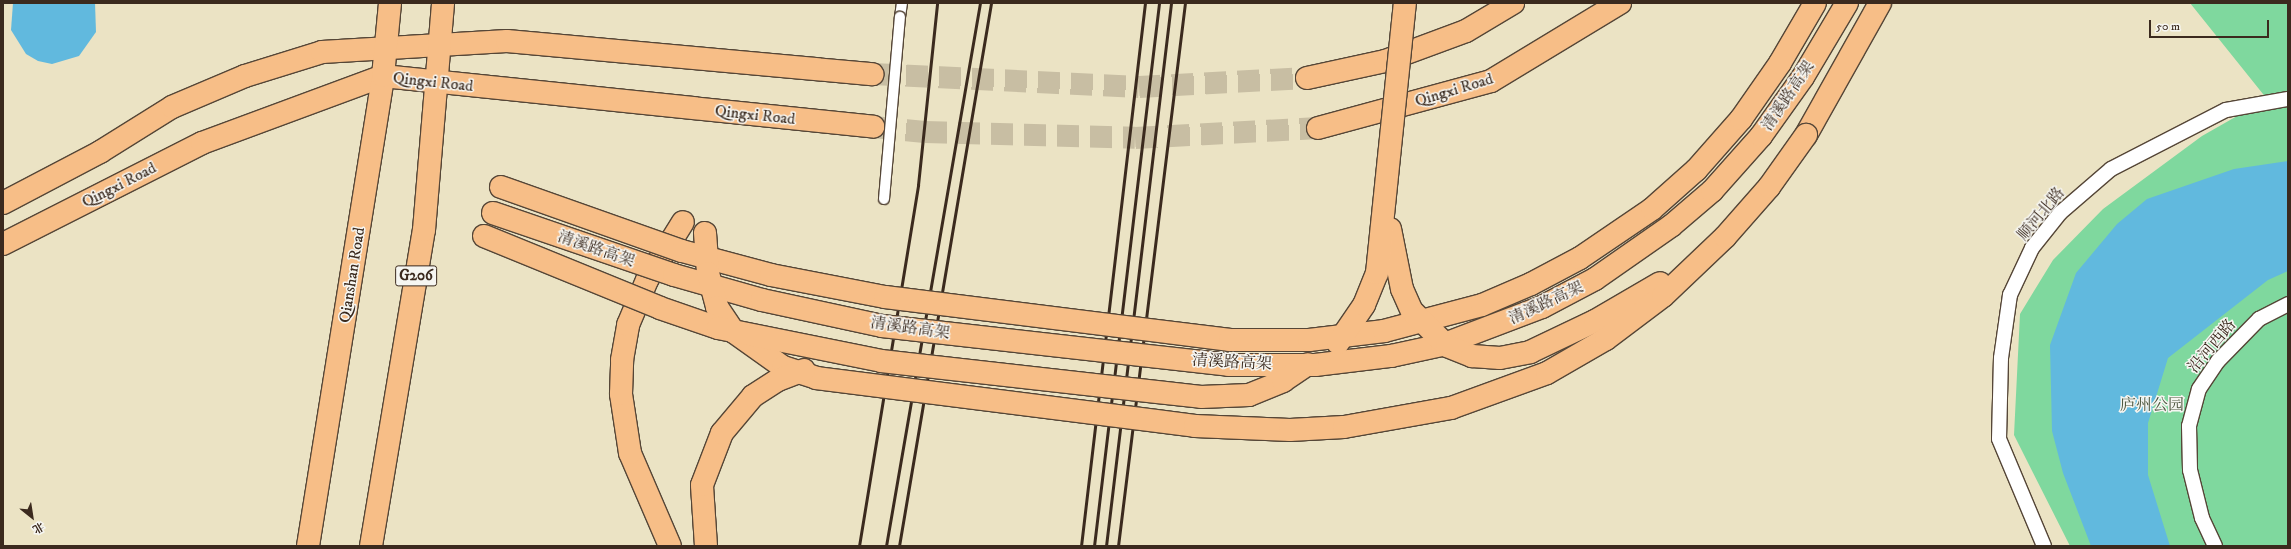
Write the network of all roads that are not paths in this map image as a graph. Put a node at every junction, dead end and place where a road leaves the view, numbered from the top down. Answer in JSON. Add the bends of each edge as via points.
{"nodes":[{"id":1,"x":390,"y":3,"type":"edge"},
{"id":2,"x":443,"y":3,"type":"edge"},
{"id":3,"x":902,"y":3,"type":"edge"},
{"id":4,"x":1513,"y":3,"type":"edge"},
{"id":5,"x":1620,"y":3,"type":"edge"},
{"id":6,"x":1814,"y":3,"type":"edge"},
{"id":7,"x":1847,"y":3,"type":"edge"},
{"id":8,"x":1880,"y":3,"type":"edge"},
{"id":9,"x":1405,"y":6,"type":"edge"},
{"id":10,"x":439,"y":45,"type":"junction"},
{"id":11,"x":386,"y":48,"type":"junction"},
{"id":12,"x":873,"y":74,"type":"tunnel mouth"},
{"id":13,"x":383,"y":76,"type":"junction"},
{"id":14,"x":1307,"y":78,"type":"tunnel mouth"},
{"id":15,"x":436,"y":82,"type":"junction"},
{"id":16,"x":2288,"y":99,"type":"edge"},
{"id":17,"x":873,"y":127,"type":"tunnel mouth"},
{"id":18,"x":1318,"y":128,"type":"tunnel mouth"},
{"id":19,"x":501,"y":187,"type":"dead end"},
{"id":20,"x":884,"y":199,"type":"dead end"},
{"id":21,"x":3,"y":203,"type":"edge"},
{"id":22,"x":493,"y":212,"type":"dead end"},
{"id":23,"x":683,"y":222,"type":"dead end"},
{"id":24,"x":705,"y":234,"type":"dead end"},
{"id":25,"x":484,"y":236,"type":"dead end"},
{"id":26,"x":1725,"y":237,"type":"junction"},
{"id":27,"x":3,"y":244,"type":"edge"},
{"id":28,"x":2288,"y":304,"type":"edge"},
{"id":29,"x":881,"y":360,"type":"junction"},
{"id":30,"x":308,"y":546,"type":"edge"},
{"id":31,"x":371,"y":546,"type":"edge"},
{"id":32,"x":670,"y":546,"type":"edge"},
{"id":33,"x":706,"y":546,"type":"edge"},
{"id":34,"x":2044,"y":546,"type":"edge"},
{"id":35,"x":2215,"y":546,"type":"edge"}],
"edges":[{"from":1,"to":11,"type":"main road","name":"Qianshan Road"},
{"from":2,"to":10,"type":"main road","number":"G206"},
{"from":3,"to":20,"type":"street","bridge":true},
{"from":4,"to":14,"type":"main road","via":[[1459,34],[1384,61]]},
{"from":5,"to":18,"type":"main road","name":"Qingxi Road","via":[[1491,81]]},
{"from":6,"to":19,"type":"main road","name":"清溪路高架","bridge":true,"via":[[1780,64],[1741,119],[1696,170],[1652,209],[1580,258],[1530,284],[1482,305],[1384,330],[1309,340],[1230,340],[885,297],[771,275],[682,251]]},
{"from":7,"to":22,"type":"main road","name":"清溪路高架","bridge":true,"via":[[1803,77],[1761,136],[1712,191],[1671,226],[1595,279],[1542,308],[1490,330],[1391,356],[1315,366],[1229,365],[882,326],[762,300],[674,276]]},
{"from":8,"to":26,"type":"main road","bridge":true,"via":[[1806,135],[1769,187]]},
{"from":9,"to":26,"type":"main road","bridge":true,"via":[[1388,181],[1391,241],[1402,289],[1412,312],[1447,346],[1472,356],[1500,358],[1530,352],[1595,321],[1655,286]]},
{"from":9,"to":29,"type":"main road","bridge":true,"via":[[1377,273],[1364,305],[1339,343],[1283,382],[1249,395],[1201,397]]},
{"from":10,"to":11,"type":"main road","name":"Qingxi Road"},
{"from":10,"to":12,"type":"main road","name":"Qingxi Road","via":[[507,41]]},
{"from":10,"to":15,"type":"main road","number":"G206"},
{"from":11,"to":13,"type":"main road","name":"Qianshan Road"},
{"from":11,"to":21,"type":"main road","name":"Qingxi Road","via":[[322,52],[245,76],[172,107],[100,152]]},
{"from":13,"to":15,"type":"main road","name":"Qingxi Road"},
{"from":13,"to":27,"type":"main road","name":"Qingxi Road","via":[[202,143]]},
{"from":13,"to":30,"type":"main road","name":"Qianshan Road"},
{"from":15,"to":17,"type":"main road","name":"Qingxi Road"},
{"from":15,"to":31,"type":"main road","number":"G206","via":[[424,230]]},
{"from":16,"to":34,"type":"street","name":"顺河北路","via":[[2226,110],[2111,169],[2060,213],[2032,248],[2010,295],[2001,358],[1999,439]]},
{"from":23,"to":32,"type":"main road","bridge":true,"via":[[647,280],[628,325],[622,367],[623,416],[630,453]]},
{"from":24,"to":26,"type":"main road","bridge":true,"via":[[708,273],[717,307],[734,332],[783,368],[852,384],[1195,426],[1290,430],[1360,425],[1451,408],[1546,373],[1606,339],[1663,296]]},
{"from":25,"to":29,"type":"main road","bridge":true,"via":[[660,308],[718,328]]},
{"from":28,"to":35,"type":"street","name":"沿河西路","via":[[2259,319],[2218,361],[2199,389],[2189,426],[2190,470],[2202,518]]},
{"from":29,"to":33,"type":"main road","bridge":true,"via":[[804,370],[765,388],[735,414],[710,456],[702,485]]}]}
